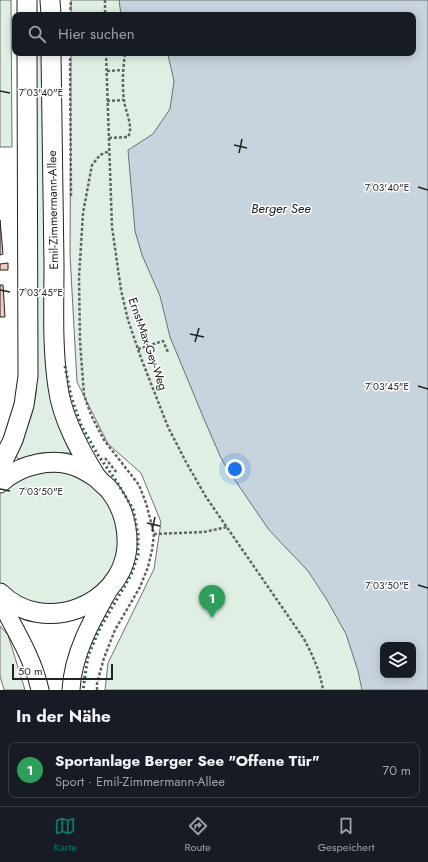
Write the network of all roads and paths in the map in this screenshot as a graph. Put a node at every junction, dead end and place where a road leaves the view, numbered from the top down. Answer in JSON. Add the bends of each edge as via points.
{"nodes":[{"id":1,"x":27,"y":0,"type":"edge"},
{"id":2,"x":50,"y":0,"type":"edge"},
{"id":3,"x":71,"y":0,"type":"edge"},
{"id":4,"x":105,"y":0,"type":"edge"},
{"id":5,"x":27,"y":12,"type":"edge"},
{"id":6,"x":51,"y":12,"type":"edge"},
{"id":7,"x":70,"y":12,"type":"edge"},
{"id":8,"x":105,"y":12,"type":"edge"},
{"id":9,"x":27,"y":56,"type":"edge"},
{"id":10,"x":51,"y":56,"type":"edge"},
{"id":11,"x":70,"y":56,"type":"edge"},
{"id":12,"x":106,"y":56,"type":"edge"},
{"id":13,"x":125,"y":56,"type":"edge"},
{"id":14,"x":123,"y":70,"type":"junction"},
{"id":15,"x":107,"y":71,"type":"junction"},
{"id":16,"x":124,"y":100,"type":"junction"},
{"id":17,"x":107,"y":101,"type":"junction"},
{"id":18,"x":109,"y":138,"type":"junction"},
{"id":19,"x":109,"y":151,"type":"junction"},
{"id":20,"x":70,"y":204,"type":"dead end"},
{"id":21,"x":138,"y":349,"type":"junction"},
{"id":22,"x":168,"y":352,"type":"dead end"},
{"id":23,"x":84,"y":396,"type":"dead end"},
{"id":24,"x":103,"y":455,"type":"dead end"},
{"id":25,"x":0,"y":467,"type":"edge"},
{"id":26,"x":97,"y":478,"type":"junction"},
{"id":27,"x":120,"y":478,"type":"dead end"},
{"id":28,"x":0,"y":483,"type":"edge"},
{"id":29,"x":227,"y":527,"type":"junction"},
{"id":30,"x":154,"y":534,"type":"dead end"},
{"id":31,"x":111,"y":585,"type":"junction"},
{"id":32,"x":0,"y":593,"type":"edge"},
{"id":33,"x":0,"y":601,"type":"edge"},
{"id":34,"x":40,"y":690,"type":"edge"},
{"id":35,"x":71,"y":690,"type":"edge"},
{"id":36,"x":323,"y":690,"type":"edge"}],
"edges":[{"from":1,"to":5,"type":"main road"},
{"from":2,"to":6,"type":"main road"},
{"from":3,"to":7,"type":"path"},
{"from":4,"to":8,"type":"path"},
{"from":9,"to":25,"type":"main road","name":"Emil-Zimmermann-Allee","via":[[28,376],[24,405],[13,440]]},
{"from":10,"to":26,"type":"main road","name":"Emil-Zimmermann-Allee","via":[[58,388],[63,410]]},
{"from":11,"to":20,"type":"path"},
{"from":12,"to":15,"type":"path","name":"Ernst-Max-Gey-Weg"},
{"from":13,"to":14,"type":"path"},
{"from":14,"to":15,"type":"path"},
{"from":14,"to":16,"type":"path"},
{"from":15,"to":17,"type":"path","name":"Ernst-Max-Gey-Weg"},
{"from":16,"to":17,"type":"path"},
{"from":16,"to":18,"type":"path","via":[[130,133],[128,136]]},
{"from":17,"to":18,"type":"path","name":"Ernst-Max-Gey-Weg"},
{"from":18,"to":19,"type":"path","name":"Ernst-Max-Gey-Weg"},
{"from":19,"to":21,"type":"path","name":"Ernst-Max-Gey-Weg","via":[[112,227],[117,269],[128,320]]},
{"from":19,"to":23,"type":"path","via":[[100,155],[92,165],[82,213],[78,277]]},
{"from":21,"to":22,"type":"path","via":[[163,341]]},
{"from":21,"to":29,"type":"path","name":"Ernst-Max-Gey-Weg","via":[[168,427],[206,497]]},
{"from":24,"to":27,"type":"path"},
{"from":26,"to":28,"type":"main road","name":"Emil-Zimmermann-Allee","via":[[66,464],[39,464],[20,470]]},
{"from":26,"to":31,"type":"main road","name":"Emil-Zimmermann-Allee","via":[[114,497],[127,528],[121,568]]},
{"from":29,"to":30,"type":"path","via":[[204,532]]},
{"from":29,"to":36,"type":"path","name":"Ernst-Max-Gey-Weg","via":[[304,639],[314,659]]},
{"from":31,"to":32,"type":"main road","name":"Emil-Zimmermann-Allee","via":[[97,599],[80,609],[61,614],[41,614],[22,608]]},
{"from":31,"to":35,"type":"main road","name":"Emil-Zimmermann-Allee","via":[[82,644],[76,660]]},
{"from":33,"to":34,"type":"main road","via":[[27,653]]}]}
